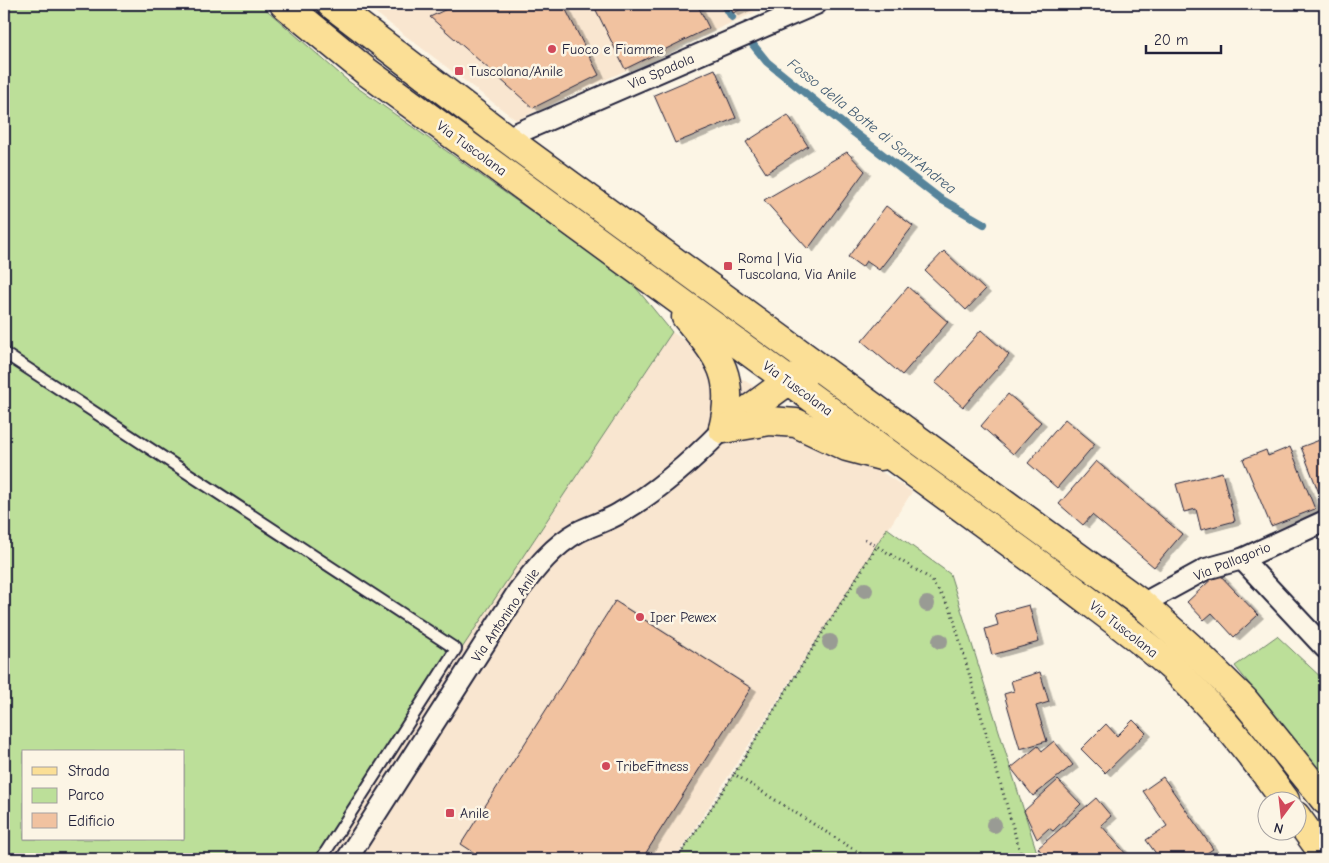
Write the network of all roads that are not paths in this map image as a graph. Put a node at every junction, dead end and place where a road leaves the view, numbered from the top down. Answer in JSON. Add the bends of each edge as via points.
{"nodes":[{"id":1,"x":284,"y":4,"type":"edge"},
{"id":2,"x":331,"y":4,"type":"edge"},
{"id":3,"x":816,"y":4,"type":"edge"},
{"id":4,"x":506,"y":138,"type":"junction"},
{"id":5,"x":657,"y":283,"type":"junction"},
{"id":6,"x":4,"y":354,"type":"edge"},
{"id":7,"x":819,"y":367,"type":"junction"},
{"id":8,"x":788,"y":381,"type":"junction"},
{"id":9,"x":722,"y":429,"type":"junction"},
{"id":10,"x":895,"y":458,"type":"junction"},
{"id":11,"x":1325,"y":521,"type":"edge"},
{"id":12,"x":1242,"y":559,"type":"junction"},
{"id":13,"x":1142,"y":604,"type":"junction"},
{"id":14,"x":1325,"y":648,"type":"edge"},
{"id":15,"x":1278,"y":790,"type":"edge"},
{"id":16,"x":1325,"y":800,"type":"edge"},
{"id":17,"x":1306,"y":830,"type":"edge"},
{"id":18,"x":1325,"y":856,"type":"edge"},
{"id":19,"x":321,"y":859,"type":"edge"},
{"id":20,"x":347,"y":859,"type":"edge"}],
"edges":[{"from":1,"to":5,"type":"main road","name":"Via Tuscolana","via":[[367,72]]},
{"from":2,"to":4,"type":"main road","name":"Via Tuscolana"},
{"from":3,"to":4,"type":"street","name":"Via Spadola"},
{"from":4,"to":7,"type":"main road","name":"Via Tuscolana"},
{"from":5,"to":8,"type":"main road","name":"Via Tuscolana"},
{"from":5,"to":9,"type":"main road","via":[[704,339],[722,368],[728,393]]},
{"from":6,"to":19,"type":"lane","via":[[456,649]]},
{"from":7,"to":8,"type":"main road"},
{"from":7,"to":13,"type":"main road","name":"Via Tuscolana"},
{"from":8,"to":9,"type":"main road"},
{"from":8,"to":10,"type":"main road","name":"Via Tuscolana"},
{"from":9,"to":10,"type":"main road","via":[[770,421],[796,423],[847,447]]},
{"from":9,"to":20,"type":"street","name":"Via Antonino Anile","via":[[688,463],[652,492],[620,514],[577,533],[543,558],[519,590]]},
{"from":10,"to":15,"type":"main road","name":"Via Tuscolana","via":[[1164,661],[1205,702]]},
{"from":11,"to":12,"type":"street","name":"Via Pallagorio"},
{"from":12,"to":13,"type":"street","name":"Via Pallagorio","via":[[1206,569]]},
{"from":12,"to":14,"type":"street"},
{"from":13,"to":16,"type":"main road","name":"Via Tuscolana","via":[[1244,700]]},
{"from":17,"to":18,"type":"main road"}]}
